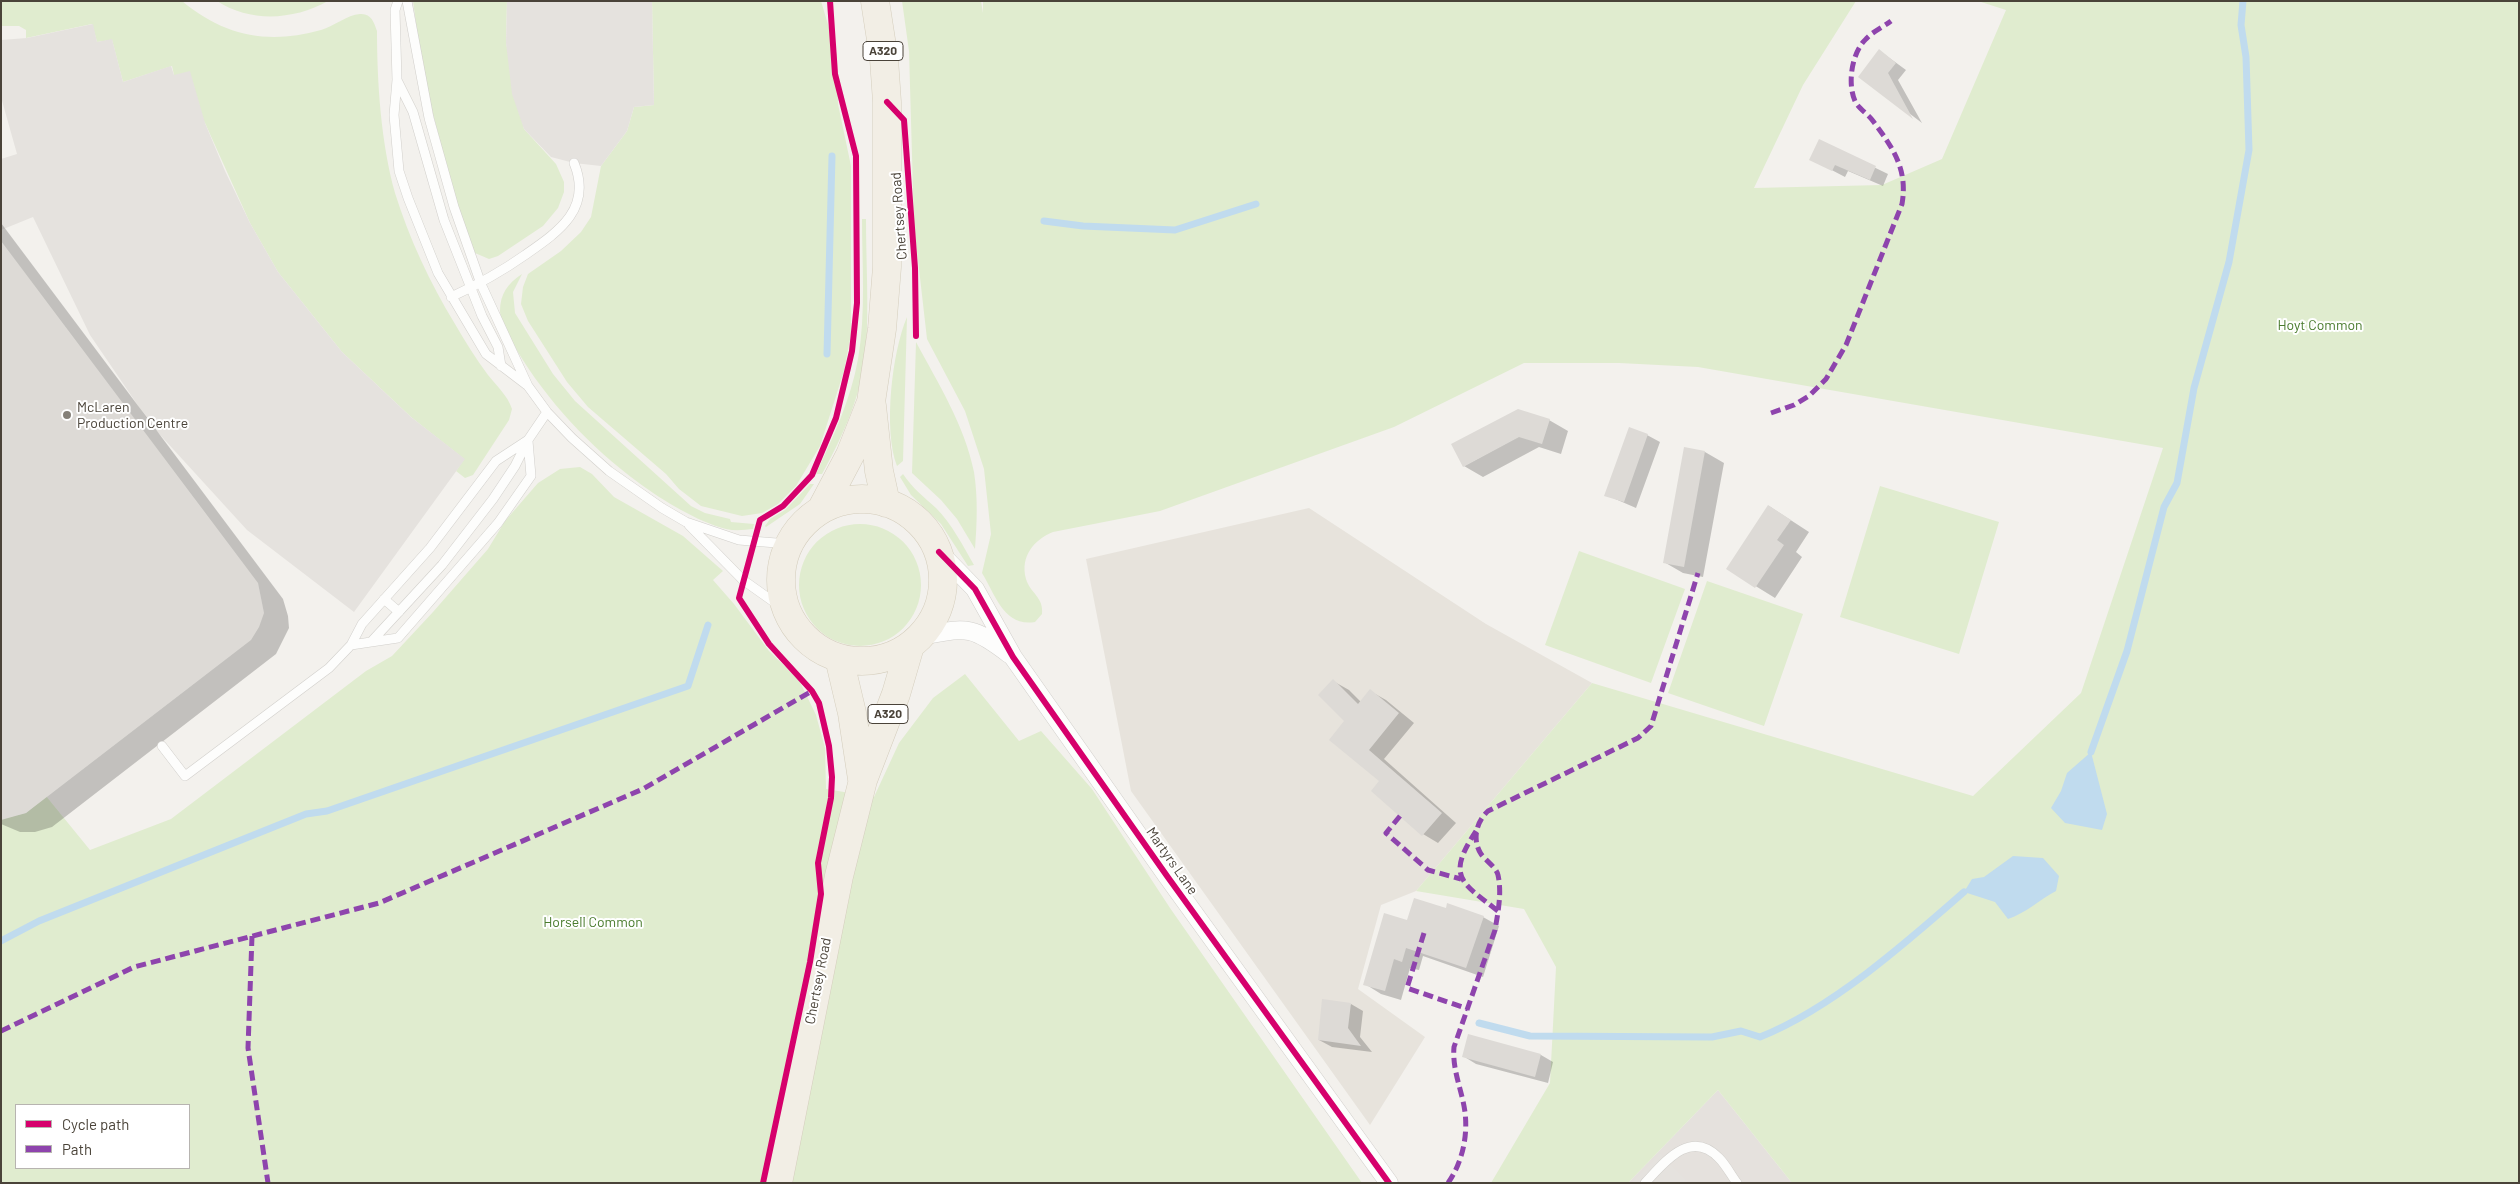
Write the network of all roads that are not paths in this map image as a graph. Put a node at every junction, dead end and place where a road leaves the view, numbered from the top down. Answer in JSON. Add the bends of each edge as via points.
{"nodes":[{"id":1,"x":398,"y":1,"type":"edge"},
{"id":2,"x":407,"y":1,"type":"edge"},
{"id":3,"x":876,"y":1,"type":"edge"},
{"id":4,"x":397,"y":80,"type":"junction"},
{"id":5,"x":574,"y":163,"type":"dead end"},
{"id":6,"x":481,"y":284,"type":"junction"},
{"id":7,"x":471,"y":288,"type":"junction"},
{"id":8,"x":451,"y":297,"type":"junction"},
{"id":9,"x":501,"y":366,"type":"junction"},
{"id":10,"x":528,"y":386,"type":"junction"},
{"id":11,"x":871,"y":402,"type":"junction"},
{"id":12,"x":547,"y":412,"type":"junction"},
{"id":13,"x":528,"y":440,"type":"junction"},
{"id":14,"x":886,"y":503,"type":"junction"},
{"id":15,"x":821,"y":510,"type":"junction"},
{"id":16,"x":686,"y":522,"type":"junction"},
{"id":17,"x":789,"y":544,"type":"junction"},
{"id":18,"x":939,"y":552,"type":"junction"},
{"id":19,"x":384,"y":599,"type":"junction"},
{"id":20,"x":400,"y":612,"type":"junction"},
{"id":21,"x":788,"y":612,"type":"junction"},
{"id":22,"x":915,"y":641,"type":"junction"},
{"id":23,"x":371,"y":642,"type":"junction"},
{"id":24,"x":351,"y":645,"type":"junction"},
{"id":25,"x":1013,"y":657,"type":"junction"},
{"id":26,"x":840,"y":658,"type":"junction"},
{"id":27,"x":162,"y":746,"type":"dead end"},
{"id":28,"x":863,"y":780,"type":"junction"},
{"id":29,"x":778,"y":1183,"type":"edge"},
{"id":30,"x":1389,"y":1183,"type":"edge"},
{"id":31,"x":1645,"y":1183,"type":"edge"},
{"id":32,"x":1737,"y":1183,"type":"edge"}],
"edges":[{"from":1,"to":4,"type":"lane","via":[[395,10]]},
{"from":2,"to":6,"type":"lane","via":[[429,118],[454,207]]},
{"from":3,"to":11,"type":"main road","name":"Chertsey Road","number":"A320","via":[[886,102],[887,267]]},
{"from":4,"to":7,"type":"lane","via":[[413,112],[444,220]]},
{"from":4,"to":8,"type":"lane","via":[[394,115],[400,171],[417,221]]},
{"from":5,"to":6,"type":"lane","via":[[579,177],[578,198],[565,223]]},
{"from":6,"to":7,"type":"lane"},
{"from":6,"to":10,"type":"lane"},
{"from":7,"to":8,"type":"lane"},
{"from":7,"to":9,"type":"lane","via":[[498,347]]},
{"from":8,"to":9,"type":"lane","via":[[486,354]]},
{"from":9,"to":10,"type":"lane"},
{"from":10,"to":12,"type":"lane"},
{"from":11,"to":14,"type":"main road","name":"Chertsey Road"},
{"from":11,"to":15,"type":"main road","name":"Chertsey Road","number":"A320","via":[[850,455]]},
{"from":12,"to":13,"type":"lane"},
{"from":12,"to":16,"type":"lane","via":[[609,471]]},
{"from":13,"to":19,"type":"lane","via":[[496,461],[430,548]]},
{"from":13,"to":20,"type":"lane","via":[[493,499],[442,565]]},
{"from":13,"to":23,"type":"lane","via":[[531,476],[498,523],[398,638]]},
{"from":14,"to":15,"type":"main road","via":[[856,499]]},
{"from":14,"to":18,"type":"main road","via":[[906,512],[926,529]]},
{"from":15,"to":17,"type":"main road","via":[[806,522]]},
{"from":16,"to":17,"type":"lane","via":[[738,540]]},
{"from":16,"to":21,"type":"lane","via":[[743,580]]},
{"from":17,"to":21,"type":"main road","via":[[781,571],[782,592]]},
{"from":18,"to":22,"type":"main road","via":[[944,578],[940,604],[928,628]]},
{"from":18,"to":25,"type":"street","name":"Martyrs Lane","via":[[975,589]]},
{"from":19,"to":20,"type":"lane"},
{"from":19,"to":24,"type":"lane","via":[[362,624]]},
{"from":20,"to":23,"type":"lane"},
{"from":21,"to":26,"type":"main road","via":[[814,645]]},
{"from":22,"to":25,"type":"street","name":"Martyrs Lane","via":[[966,630],[976,632]]},
{"from":22,"to":26,"type":"main road","via":[[895,654],[868,661]]},
{"from":22,"to":28,"type":"main road","name":"Chertsey Road","number":"A320"},
{"from":23,"to":24,"type":"lane"},
{"from":24,"to":27,"type":"lane","via":[[322,674],[185,776]]},
{"from":25,"to":30,"type":"street","name":"Martyrs Lane"},
{"from":26,"to":28,"type":"main road","name":"Chertsey Road","number":"A320"},
{"from":28,"to":29,"type":"main road","name":"Chertsey Road","number":"A320","via":[[840,876]]},
{"from":31,"to":32,"type":"lane","via":[[1671,1156],[1689,1147],[1713,1153]]}]}
